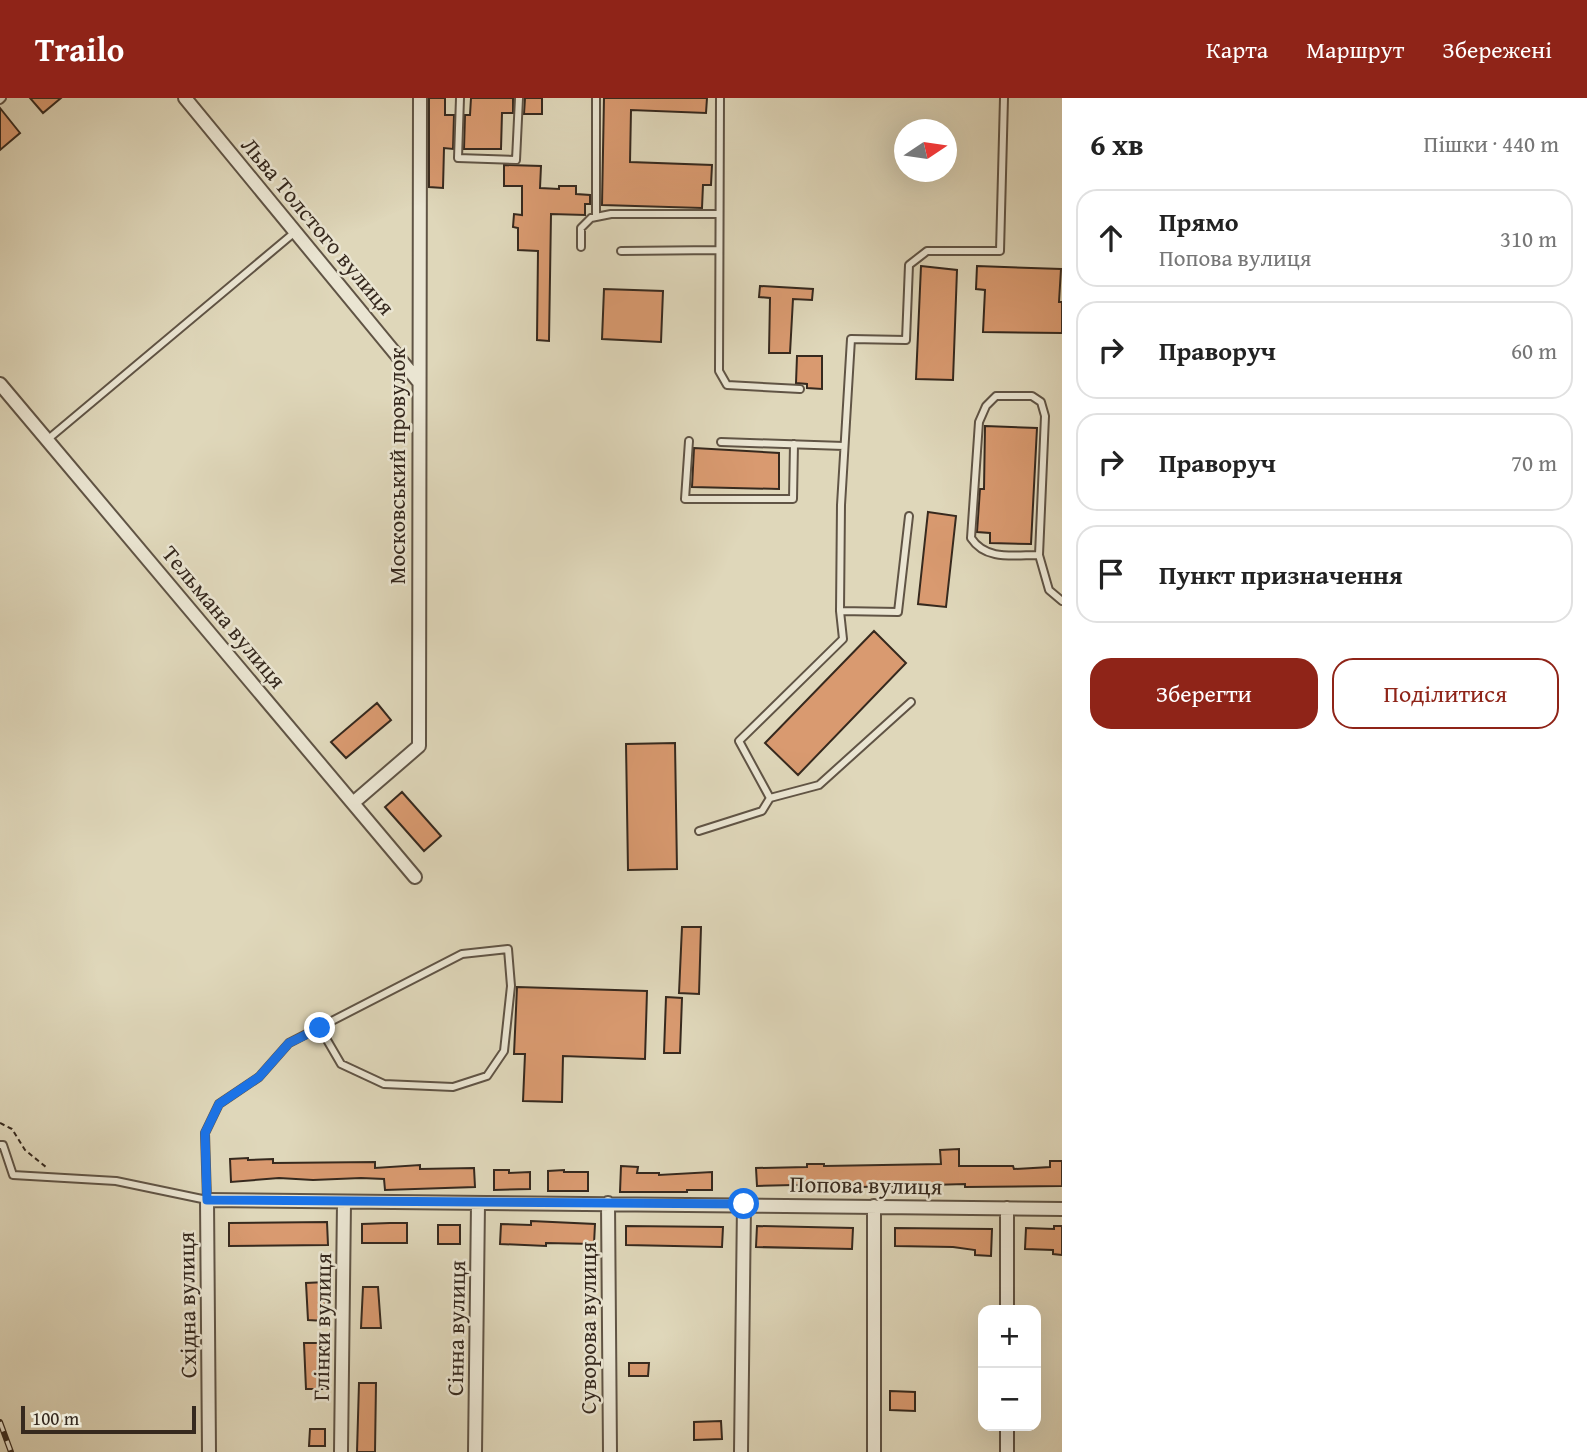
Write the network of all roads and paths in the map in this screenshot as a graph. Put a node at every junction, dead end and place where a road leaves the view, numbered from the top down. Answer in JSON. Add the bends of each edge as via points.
{"nodes":[{"id":1,"x":185,"y":98,"type":"edge"},
{"id":2,"x":420,"y":98,"type":"edge"},
{"id":3,"x":460,"y":98,"type":"edge"},
{"id":4,"x":519,"y":98,"type":"edge"},
{"id":5,"x":596,"y":98,"type":"edge"},
{"id":6,"x":720,"y":98,"type":"edge"},
{"id":7,"x":1004,"y":98,"type":"edge"},
{"id":8,"x":718,"y":214,"type":"junction"},
{"id":9,"x":596,"y":217,"type":"junction"},
{"id":10,"x":295,"y":232,"type":"junction"},
{"id":11,"x":581,"y":247,"type":"dead end"},
{"id":12,"x":718,"y":250,"type":"junction"},
{"id":13,"x":621,"y":251,"type":"dead end"},
{"id":14,"x":418,"y":380,"type":"junction"},
{"id":15,"x":0,"y":384,"type":"edge"},
{"id":16,"x":800,"y":389,"type":"dead end"},
{"id":17,"x":47,"y":440,"type":"junction"},
{"id":18,"x":689,"y":440,"type":"dead end"},
{"id":19,"x":721,"y":442,"type":"dead end"},
{"id":20,"x":794,"y":444,"type":"junction"},
{"id":21,"x":844,"y":446,"type":"junction"},
{"id":22,"x":909,"y":516,"type":"dead end"},
{"id":23,"x":1040,"y":555,"type":"junction"},
{"id":24,"x":1062,"y":601,"type":"edge"},
{"id":25,"x":840,"y":611,"type":"junction"},
{"id":26,"x":911,"y":702,"type":"dead end"},
{"id":27,"x":770,"y":798,"type":"junction"},
{"id":28,"x":353,"y":803,"type":"junction"},
{"id":29,"x":699,"y":831,"type":"dead end"},
{"id":30,"x":415,"y":877,"type":"dead end"},
{"id":31,"x":320,"y":1028,"type":"junction"},
{"id":32,"x":0,"y":1123,"type":"edge"},
{"id":33,"x":0,"y":1145,"type":"edge"},
{"id":34,"x":58,"y":1177,"type":"junction"},
{"id":35,"x":207,"y":1200,"type":"junction"},
{"id":36,"x":344,"y":1203,"type":"junction"},
{"id":37,"x":608,"y":1203,"type":"junction"},
{"id":38,"x":478,"y":1204,"type":"junction"},
{"id":39,"x":744,"y":1204,"type":"junction"},
{"id":40,"x":874,"y":1206,"type":"junction"},
{"id":41,"x":1007,"y":1208,"type":"junction"},
{"id":42,"x":1062,"y":1209,"type":"edge"},
{"id":43,"x":1007,"y":1305,"type":"edge"},
{"id":44,"x":1007,"y":1431,"type":"edge"},
{"id":45,"x":209,"y":1452,"type":"edge"},
{"id":46,"x":341,"y":1452,"type":"edge"},
{"id":47,"x":475,"y":1452,"type":"edge"},
{"id":48,"x":610,"y":1452,"type":"edge"},
{"id":49,"x":741,"y":1452,"type":"edge"},
{"id":50,"x":874,"y":1452,"type":"edge"},
{"id":51,"x":1007,"y":1452,"type":"edge"}],
"edges":[{"from":1,"to":10,"type":"street","name":"Льва Толстого вулиця"},
{"from":2,"to":14,"type":"street","name":"Московський провулок"},
{"from":3,"to":4,"type":"lane","via":[[458,158],[516,160]]},
{"from":5,"to":9,"type":"lane"},
{"from":6,"to":8,"type":"lane"},
{"from":7,"to":21,"type":"lane","via":[[1000,251],[927,251],[909,265],[906,340],[851,339]]},
{"from":8,"to":9,"type":"lane"},
{"from":8,"to":12,"type":"lane"},
{"from":9,"to":11,"type":"lane","via":[[581,228]]},
{"from":10,"to":14,"type":"street","name":"Льва Толстого вулиця"},
{"from":10,"to":17,"type":"lane"},
{"from":12,"to":13,"type":"lane"},
{"from":12,"to":16,"type":"lane","via":[[719,371],[727,385]]},
{"from":14,"to":28,"type":"street","name":"Московський провулок","via":[[419,746]]},
{"from":15,"to":17,"type":"street","name":"Тельмана вулиця"},
{"from":17,"to":28,"type":"street","name":"Тельмана вулиця"},
{"from":18,"to":20,"type":"lane","via":[[685,499],[793,499]]},
{"from":19,"to":20,"type":"lane"},
{"from":20,"to":21,"type":"lane"},
{"from":21,"to":25,"type":"lane"},
{"from":22,"to":25,"type":"lane","via":[[898,612]]},
{"from":23,"to":23,"type":"lane","via":[[991,554],[978,549],[971,538],[979,422],[996,396],[1032,396],[1041,402],[1045,416]]},
{"from":23,"to":24,"type":"lane","via":[[1049,590]]},
{"from":25,"to":27,"type":"lane","via":[[843,639],[739,741]]},
{"from":26,"to":27,"type":"lane","via":[[819,785]]},
{"from":27,"to":29,"type":"lane","via":[[762,811]]},
{"from":28,"to":30,"type":"street","name":"Тельмана вулиця"},
{"from":31,"to":31,"type":"lane","via":[[462,954],[508,949],[511,986],[504,1051],[487,1076],[453,1087],[384,1084],[341,1064]]},
{"from":31,"to":35,"type":"lane","via":[[289,1043],[259,1077],[219,1104],[205,1133]]},
{"from":32,"to":34,"type":"path","via":[[12,1129],[25,1150]]},
{"from":33,"to":34,"type":"lane","via":[[13,1175]]},
{"from":34,"to":35,"type":"lane","via":[[116,1181]]},
{"from":35,"to":36,"type":"street","name":"Попова вулиця"},
{"from":35,"to":45,"type":"street","name":"Східна вулиця"},
{"from":36,"to":38,"type":"street","name":"Попова вулиця"},
{"from":36,"to":46,"type":"street","name":"Глінки вулиця"},
{"from":37,"to":38,"type":"street","name":"Попова вулиця"},
{"from":37,"to":39,"type":"street","name":"Попова вулиця"},
{"from":37,"to":48,"type":"street","name":"Суворова вулиця"},
{"from":38,"to":47,"type":"street","name":"Сінна вулиця"},
{"from":39,"to":40,"type":"street","name":"Попова вулиця"},
{"from":39,"to":49,"type":"street"},
{"from":40,"to":41,"type":"street","name":"Попова вулиця"},
{"from":40,"to":50,"type":"street"},
{"from":41,"to":42,"type":"street","name":"Попова вулиця"},
{"from":41,"to":43,"type":"street"},
{"from":44,"to":51,"type":"street"}]}
